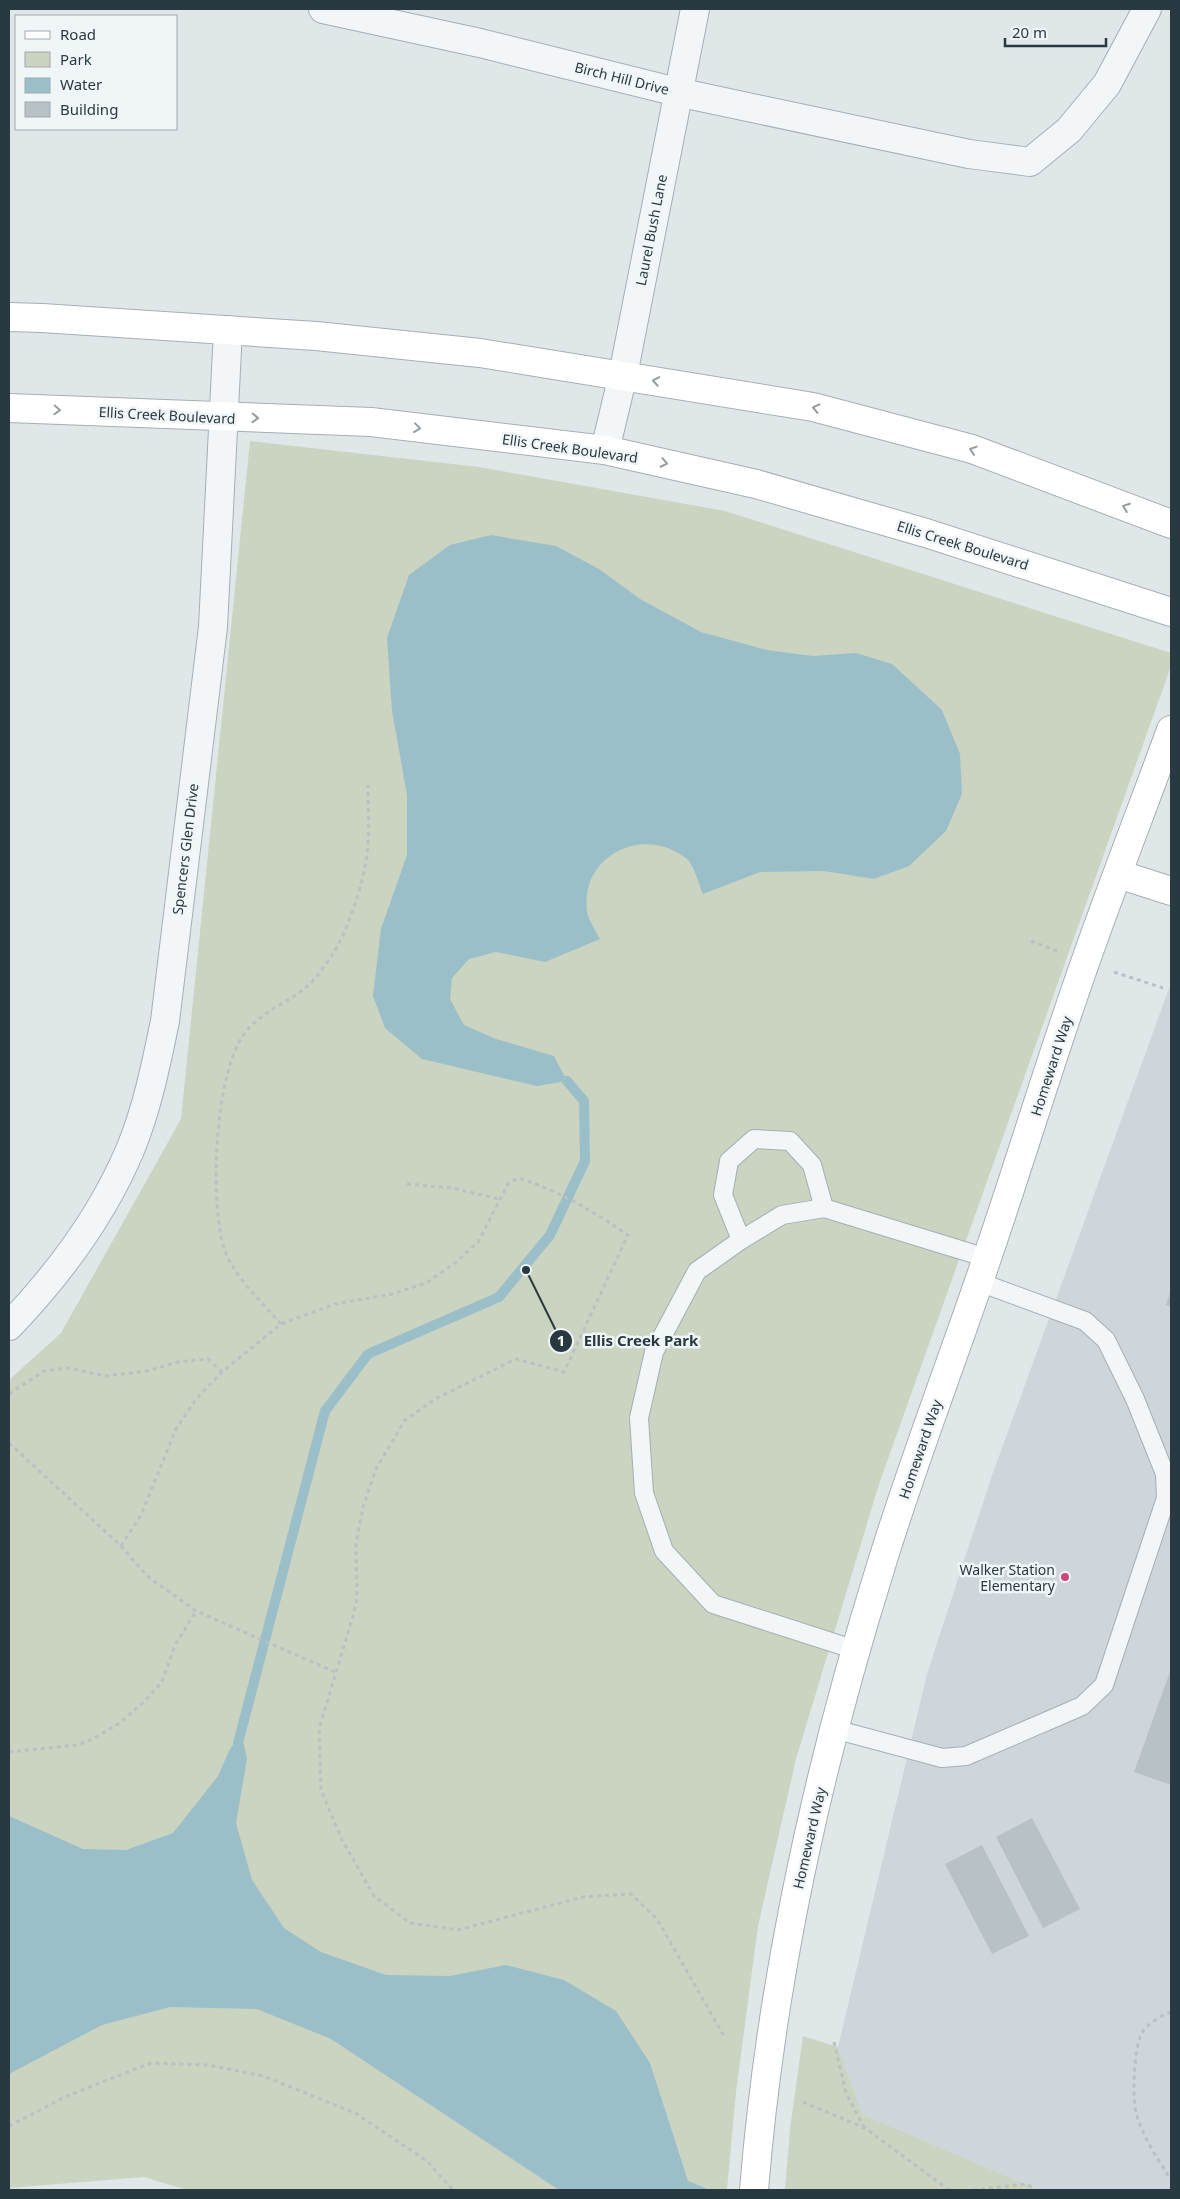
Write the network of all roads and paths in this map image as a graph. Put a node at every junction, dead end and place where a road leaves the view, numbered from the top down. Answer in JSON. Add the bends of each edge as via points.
{"nodes":[{"id":1,"x":322,"y":9,"type":"edge"},
{"id":2,"x":695,"y":9,"type":"edge"},
{"id":3,"x":1147,"y":9,"type":"edge"},
{"id":4,"x":678,"y":92,"type":"junction"},
{"id":5,"x":9,"y":318,"type":"edge"},
{"id":6,"x":228,"y":330,"type":"junction"},
{"id":7,"x":623,"y":375,"type":"junction"},
{"id":8,"x":9,"y":408,"type":"edge"},
{"id":9,"x":223,"y":417,"type":"junction"},
{"id":10,"x":605,"y":450,"type":"junction"},
{"id":11,"x":1171,"y":524,"type":"edge"},
{"id":12,"x":1171,"y":612,"type":"edge"},
{"id":13,"x":1171,"y":730,"type":"edge"},
{"id":14,"x":368,"y":785,"type":"dead end"},
{"id":15,"x":1118,"y":874,"type":"junction"},
{"id":16,"x":1171,"y":891,"type":"edge"},
{"id":17,"x":407,"y":1184,"type":"dead end"},
{"id":18,"x":499,"y":1199,"type":"junction"},
{"id":19,"x":824,"y":1208,"type":"junction"},
{"id":20,"x":741,"y":1240,"type":"junction"},
{"id":21,"x":983,"y":1270,"type":"junction"},
{"id":22,"x":281,"y":1324,"type":"junction"},
{"id":23,"x":9,"y":1326,"type":"edge"},
{"id":24,"x":222,"y":1372,"type":"junction"},
{"id":25,"x":9,"y":1394,"type":"edge"},
{"id":26,"x":9,"y":1443,"type":"edge"},
{"id":27,"x":121,"y":1546,"type":"junction"},
{"id":28,"x":196,"y":1611,"type":"junction"},
{"id":29,"x":856,"y":1650,"type":"junction"},
{"id":30,"x":335,"y":1672,"type":"junction"},
{"id":31,"x":834,"y":1728,"type":"junction"},
{"id":32,"x":9,"y":1752,"type":"edge"},
{"id":33,"x":1171,"y":2012,"type":"edge"},
{"id":34,"x":725,"y":2038,"type":"dead end"},
{"id":35,"x":834,"y":2042,"type":"dead end"},
{"id":36,"x":803,"y":2102,"type":"dead end"},
{"id":37,"x":9,"y":2126,"type":"edge"},
{"id":38,"x":864,"y":2128,"type":"junction"},
{"id":39,"x":1171,"y":2180,"type":"edge"},
{"id":40,"x":453,"y":2190,"type":"edge"},
{"id":41,"x":754,"y":2190,"type":"edge"},
{"id":42,"x":949,"y":2190,"type":"edge"},
{"id":43,"x":973,"y":2190,"type":"edge"},
{"id":44,"x":1035,"y":2190,"type":"edge"}],
"edges":[{"from":1,"to":4,"type":"street","name":"Birch Hill Drive","via":[[480,43]]},
{"from":2,"to":4,"type":"street","name":"Laurel Bush Lane"},
{"from":3,"to":4,"type":"street","name":"Birch Hill Drive","via":[[1107,84],[1070,130],[1030,162],[969,154]]},
{"from":4,"to":7,"type":"street","name":"Laurel Bush Lane"},
{"from":5,"to":6,"type":"street"},
{"from":6,"to":7,"type":"street","via":[[480,353]]},
{"from":6,"to":9,"type":"street","name":"Spencers Glen Drive"},
{"from":7,"to":10,"type":"street","name":"Laurel Bush Lane"},
{"from":11,"to":7,"type":"street","one_way":true,"via":[[972,449],[813,407]]},
{"from":8,"to":9,"type":"street","name":"Ellis Creek Boulevard","one_way":true},
{"from":9,"to":10,"type":"street","name":"Ellis Creek Boulevard","one_way":true,"via":[[371,422]]},
{"from":9,"to":23,"type":"street","name":"Spencers Glen Drive","via":[[213,626],[165,1021],[152,1085],[130,1149],[112,1188],[80,1241]]},
{"from":10,"to":12,"type":"street","name":"Ellis Creek Boulevard","one_way":true,"via":[[756,484],[936,536]]},
{"from":13,"to":15,"type":"street","name":"Homeward Way"},
{"from":14,"to":22,"type":"path","via":[[367,854],[349,921],[331,957],[310,984],[257,1018],[242,1036],[233,1054],[220,1116],[216,1164],[223,1246],[240,1278]]},
{"from":15,"to":16,"type":"street"},
{"from":15,"to":21,"type":"street","name":"Homeward Way","via":[[1085,963]]},
{"from":17,"to":18,"type":"path","via":[[452,1188]]},
{"from":18,"to":22,"type":"path","via":[[478,1242],[456,1264],[426,1283],[392,1294],[335,1304]]},
{"from":18,"to":30,"type":"path","via":[[508,1184],[518,1178],[542,1185],[628,1235],[564,1372],[516,1359],[436,1398],[405,1420],[376,1469],[363,1507],[356,1544],[357,1598]]},
{"from":19,"to":20,"type":"lane","via":[[782,1215]]},
{"from":19,"to":20,"type":"lane","via":[[812,1165],[790,1141],[754,1139],[729,1161],[723,1195]]},
{"from":19,"to":21,"type":"lane"},
{"from":20,"to":29,"type":"lane","via":[[696,1271],[654,1352],[639,1418],[644,1493],[664,1551],[713,1604]]},
{"from":21,"to":29,"type":"street","name":"Homeward Way","via":[[922,1440]]},
{"from":21,"to":31,"type":"lane","via":[[1085,1321],[1106,1340],[1135,1399],[1164,1474],[1166,1498],[1104,1686],[1082,1706],[966,1756],[942,1758]]},
{"from":22,"to":24,"type":"path"},
{"from":24,"to":25,"type":"path","via":[[208,1359],[105,1376],[68,1368],[44,1371]]},
{"from":24,"to":27,"type":"path","via":[[196,1399],[176,1429],[141,1515]]},
{"from":26,"to":27,"type":"path"},
{"from":27,"to":28,"type":"path","via":[[147,1576]]},
{"from":28,"to":30,"type":"path"},
{"from":28,"to":32,"type":"path","via":[[175,1645],[162,1682],[118,1724],[77,1745]]},
{"from":29,"to":31,"type":"street","name":"Homeward Way"},
{"from":30,"to":34,"type":"path","via":[[319,1729],[321,1790],[342,1840],[374,1896],[410,1923],[458,1930],[583,1898],[631,1894],[657,1919]]},
{"from":31,"to":41,"type":"street","name":"Homeward Way","via":[[787,1934],[772,2026]]},
{"from":33,"to":39,"type":"path","via":[[1141,2034],[1134,2071],[1136,2111],[1154,2153]]},
{"from":35,"to":38,"type":"path","via":[[846,2093]]},
{"from":36,"to":38,"type":"path"},
{"from":37,"to":40,"type":"path","via":[[67,2096],[151,2063],[208,2065],[263,2076],[355,2113],[427,2161]]},
{"from":38,"to":42,"type":"path"},
{"from":43,"to":44,"type":"path","via":[[1028,2184]]}]}
